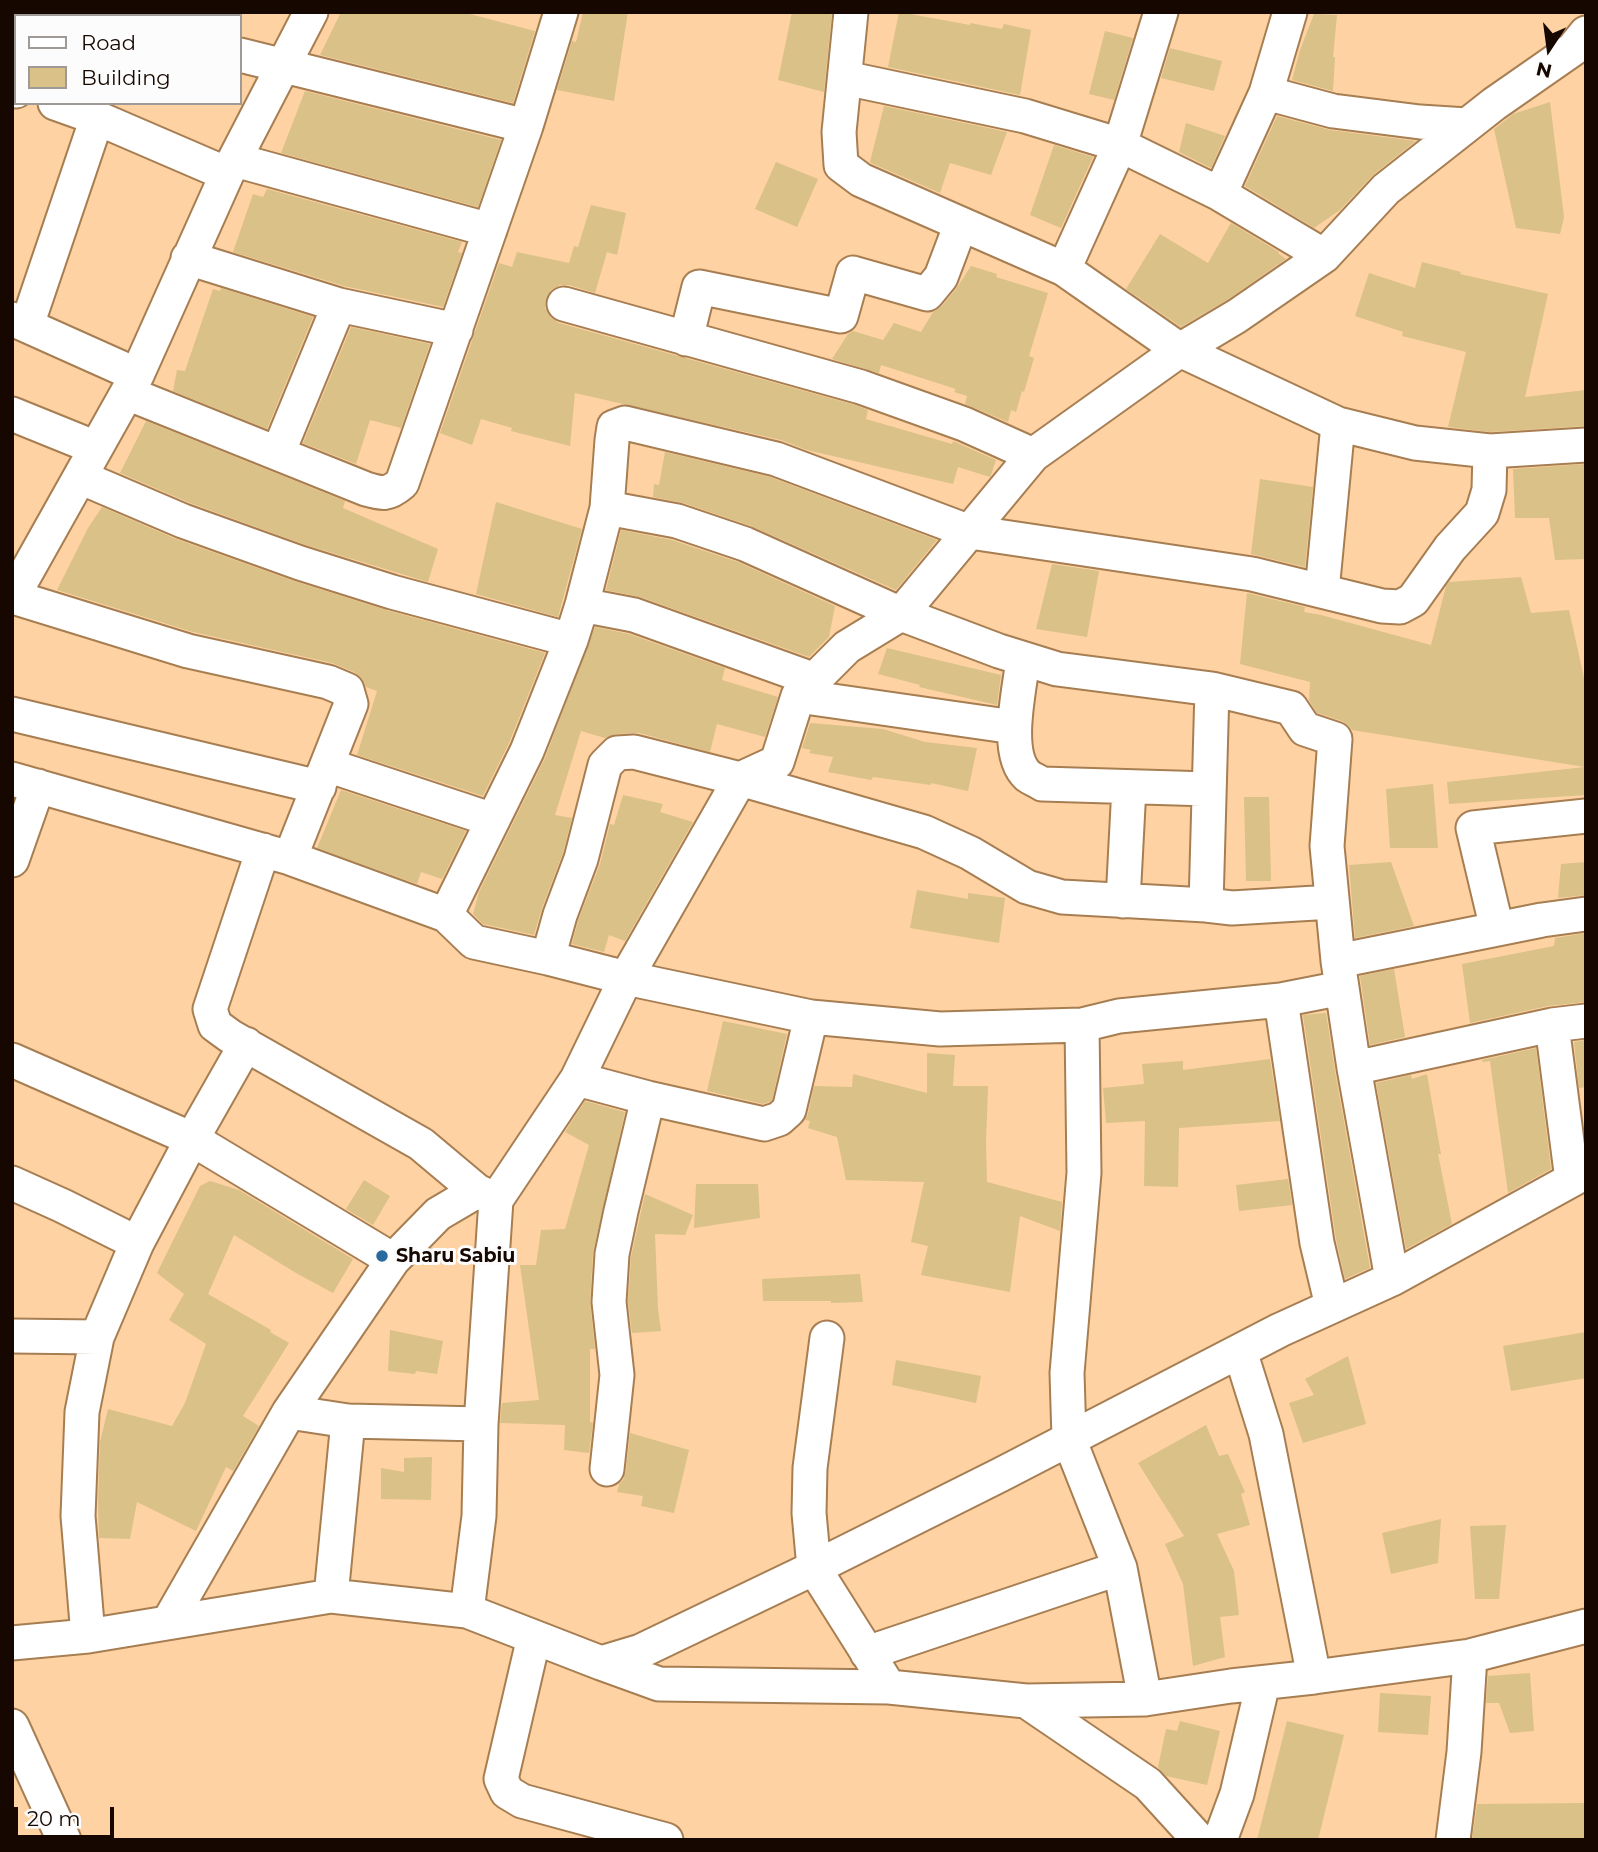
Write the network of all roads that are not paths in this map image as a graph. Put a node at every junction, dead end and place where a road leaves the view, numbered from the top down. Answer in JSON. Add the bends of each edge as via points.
{"nodes":[{"id":1,"x":311,"y":12,"type":"edge"},
{"id":2,"x":851,"y":12,"type":"edge"},
{"id":3,"x":1290,"y":12,"type":"edge"},
{"id":4,"x":558,"y":13,"type":"edge"},
{"id":5,"x":1156,"y":13,"type":"edge"},
{"id":6,"x":1582,"y":46,"type":"edge"},
{"id":7,"x":242,"y":56,"type":"edge"},
{"id":8,"x":282,"y":66,"type":"junction"},
{"id":9,"x":845,"y":78,"type":"junction"},
{"id":10,"x":1266,"y":93,"type":"junction"},
{"id":11,"x":61,"y":105,"type":"edge"},
{"id":12,"x":97,"y":118,"type":"junction"},
{"id":13,"x":1467,"y":125,"type":"junction"},
{"id":14,"x":526,"y":126,"type":"junction"},
{"id":15,"x":1120,"y":145,"type":"junction"},
{"id":16,"x":231,"y":167,"type":"junction"},
{"id":17,"x":1220,"y":194,"type":"junction"},
{"id":18,"x":961,"y":224,"type":"junction"},
{"id":19,"x":491,"y":230,"type":"junction"},
{"id":20,"x":1324,"y":256,"type":"junction"},
{"id":21,"x":188,"y":258,"type":"junction"},
{"id":22,"x":1064,"y":269,"type":"junction"},
{"id":23,"x":565,"y":304,"type":"dead end"},
{"id":24,"x":339,"y":305,"type":"junction"},
{"id":25,"x":19,"y":322,"type":"edge"},
{"id":26,"x":456,"y":330,"type":"junction"},
{"id":27,"x":686,"y":339,"type":"junction"},
{"id":28,"x":1180,"y":350,"type":"junction"},
{"id":29,"x":132,"y":384,"type":"junction"},
{"id":30,"x":12,"y":414,"type":"edge"},
{"id":31,"x":1338,"y":424,"type":"junction"},
{"id":32,"x":1586,"y":445,"type":"edge"},
{"id":33,"x":96,"y":448,"type":"junction"},
{"id":34,"x":1490,"y":451,"type":"junction"},
{"id":35,"x":278,"y":453,"type":"junction"},
{"id":36,"x":1033,"y":455,"type":"junction"},
{"id":37,"x":80,"y":477,"type":"junction"},
{"id":38,"x":607,"y":508,"type":"junction"},
{"id":39,"x":970,"y":532,"type":"junction"},
{"id":40,"x":15,"y":588,"type":"edge"},
{"id":41,"x":1322,"y":591,"type":"junction"},
{"id":42,"x":582,"y":605,"type":"junction"},
{"id":43,"x":901,"y":614,"type":"junction"},
{"id":44,"x":571,"y":640,"type":"junction"},
{"id":45,"x":1023,"y":659,"type":"junction"},
{"id":46,"x":807,"y":688,"type":"junction"},
{"id":47,"x":1212,"y":689,"type":"junction"},
{"id":48,"x":12,"y":714,"type":"edge"},
{"id":49,"x":1014,"y":727,"type":"junction"},
{"id":50,"x":323,"y":776,"type":"junction"},
{"id":51,"x":740,"y":779,"type":"junction"},
{"id":52,"x":25,"y":782,"type":"edge"},
{"id":53,"x":1129,"y":787,"type":"junction"},
{"id":54,"x":1209,"y":789,"type":"junction"},
{"id":55,"x":1586,"y":816,"type":"edge"},
{"id":56,"x":493,"y":820,"type":"junction"},
{"id":57,"x":276,"y":854,"type":"junction"},
{"id":58,"x":12,"y":860,"type":"edge"},
{"id":59,"x":1124,"y":901,"type":"junction"},
{"id":60,"x":1332,"y":902,"type":"junction"},
{"id":61,"x":1206,"y":905,"type":"junction"},
{"id":62,"x":1586,"y":914,"type":"edge"},
{"id":63,"x":446,"y":915,"type":"junction"},
{"id":64,"x":1497,"y":929,"type":"junction"},
{"id":65,"x":548,"y":958,"type":"junction"},
{"id":66,"x":1340,"y":974,"type":"junction"},
{"id":67,"x":626,"y":978,"type":"junction"},
{"id":68,"x":1281,"y":1000,"type":"junction"},
{"id":69,"x":811,"y":1017,"type":"junction"},
{"id":70,"x":1586,"y":1021,"type":"edge"},
{"id":71,"x":1082,"y":1025,"type":"junction"},
{"id":72,"x":1552,"y":1025,"type":"junction"},
{"id":73,"x":246,"y":1044,"type":"junction"},
{"id":74,"x":12,"y":1060,"type":"edge"},
{"id":75,"x":1354,"y":1068,"type":"junction"},
{"id":76,"x":577,"y":1079,"type":"junction"},
{"id":77,"x":648,"y":1098,"type":"junction"},
{"id":78,"x":192,"y":1139,"type":"junction"},
{"id":79,"x":1579,"y":1176,"type":"edge"},
{"id":80,"x":12,"y":1183,"type":"edge"},
{"id":81,"x":486,"y":1196,"type":"junction"},
{"id":82,"x":136,"y":1243,"type":"junction"},
{"id":83,"x":393,"y":1260,"type":"junction"},
{"id":84,"x":1392,"y":1279,"type":"junction"},
{"id":85,"x":1332,"y":1306,"type":"junction"},
{"id":86,"x":12,"y":1336,"type":"edge"},
{"id":87,"x":97,"y":1337,"type":"junction"},
{"id":88,"x":827,"y":1338,"type":"dead end"},
{"id":89,"x":1240,"y":1350,"type":"junction"},
{"id":90,"x":289,"y":1412,"type":"junction"},
{"id":91,"x":348,"y":1421,"type":"junction"},
{"id":92,"x":481,"y":1424,"type":"junction"},
{"id":93,"x":1069,"y":1439,"type":"junction"},
{"id":94,"x":607,"y":1469,"type":"dead end"},
{"id":95,"x":814,"y":1568,"type":"junction"},
{"id":96,"x":1120,"y":1568,"type":"junction"},
{"id":97,"x":331,"y":1596,"type":"junction"},
{"id":98,"x":467,"y":1611,"type":"junction"},
{"id":99,"x":169,"y":1621,"type":"junction"},
{"id":100,"x":1586,"y":1626,"type":"edge"},
{"id":101,"x":88,"y":1636,"type":"junction"},
{"id":102,"x":534,"y":1637,"type":"junction"},
{"id":103,"x":12,"y":1643,"type":"edge"},
{"id":104,"x":867,"y":1653,"type":"junction"},
{"id":105,"x":1470,"y":1656,"type":"junction"},
{"id":106,"x":601,"y":1663,"type":"junction"},
{"id":107,"x":1314,"y":1677,"type":"junction"},
{"id":108,"x":1263,"y":1683,"type":"junction"},
{"id":109,"x":888,"y":1686,"type":"junction"},
{"id":110,"x":1145,"y":1699,"type":"junction"},
{"id":111,"x":1026,"y":1701,"type":"junction"},
{"id":112,"x":12,"y":1727,"type":"edge"},
{"id":113,"x":651,"y":1838,"type":"edge"},
{"id":114,"x":64,"y":1840,"type":"edge"},
{"id":115,"x":1199,"y":1840,"type":"edge"},
{"id":116,"x":1220,"y":1840,"type":"edge"},
{"id":117,"x":1452,"y":1840,"type":"edge"}],
"edges":[{"from":1,"to":8,"type":"street"},
{"from":2,"to":9,"type":"street"},
{"from":3,"to":10,"type":"street"},
{"from":4,"to":14,"type":"street"},
{"from":5,"to":15,"type":"street"},
{"from":6,"to":13,"type":"street"},
{"from":7,"to":8,"type":"street"},
{"from":8,"to":14,"type":"street"},
{"from":8,"to":16,"type":"street"},
{"from":9,"to":15,"type":"street","via":[[1025,116]]},
{"from":9,"to":18,"type":"street","via":[[839,132],[841,165],[861,180]]},
{"from":10,"to":13,"type":"street","via":[[1333,111]]},
{"from":10,"to":17,"type":"street"},
{"from":11,"to":12,"type":"street"},
{"from":12,"to":16,"type":"street"},
{"from":12,"to":25,"type":"street"},
{"from":13,"to":20,"type":"street","via":[[1386,189]]},
{"from":14,"to":19,"type":"street"},
{"from":15,"to":17,"type":"street"},
{"from":15,"to":22,"type":"street"},
{"from":16,"to":19,"type":"street"},
{"from":16,"to":21,"type":"street"},
{"from":17,"to":20,"type":"street"},
{"from":18,"to":22,"type":"street"},
{"from":18,"to":27,"type":"street","via":[[941,277],[927,293],[853,273],[841,316],[699,287]]},
{"from":19,"to":26,"type":"street"},
{"from":20,"to":28,"type":"street"},
{"from":21,"to":24,"type":"street"},
{"from":21,"to":29,"type":"street"},
{"from":22,"to":28,"type":"street"},
{"from":23,"to":27,"type":"street"},
{"from":24,"to":26,"type":"street"},
{"from":24,"to":35,"type":"street"},
{"from":25,"to":29,"type":"street"},
{"from":26,"to":35,"type":"street","via":[[402,483],[392,492],[366,489]]},
{"from":27,"to":36,"type":"street","via":[[861,387]]},
{"from":28,"to":31,"type":"street"},
{"from":28,"to":36,"type":"street"},
{"from":29,"to":33,"type":"street"},
{"from":29,"to":35,"type":"street"},
{"from":30,"to":33,"type":"street"},
{"from":31,"to":34,"type":"street","via":[[1415,443]]},
{"from":31,"to":41,"type":"street"},
{"from":32,"to":34,"type":"street"},
{"from":33,"to":37,"type":"street"},
{"from":34,"to":41,"type":"street","via":[[1489,490],[1482,513],[1413,600],[1400,607],[1382,606]]},
{"from":36,"to":39,"type":"street"},
{"from":37,"to":40,"type":"street"},
{"from":37,"to":44,"type":"street","via":[[300,563]]},
{"from":38,"to":39,"type":"street","via":[[614,427],[625,423],[776,459]]},
{"from":38,"to":42,"type":"street"},
{"from":38,"to":43,"type":"street","via":[[677,521],[745,544]]},
{"from":39,"to":41,"type":"street","via":[[1252,573]]},
{"from":39,"to":43,"type":"street"},
{"from":40,"to":50,"type":"street","via":[[188,651],[347,690],[351,704]]},
{"from":42,"to":44,"type":"street"},
{"from":42,"to":46,"type":"street","via":[[634,615]]},
{"from":43,"to":45,"type":"street"},
{"from":43,"to":46,"type":"street","via":[[847,647]]},
{"from":44,"to":56,"type":"street","via":[[527,751]]},
{"from":45,"to":47,"type":"street","via":[[1057,669]]},
{"from":45,"to":49,"type":"street"},
{"from":46,"to":49,"type":"street"},
{"from":46,"to":51,"type":"street","via":[[777,762]]},
{"from":47,"to":54,"type":"street"},
{"from":47,"to":60,"type":"street","via":[[1291,708],[1305,729],[1335,739],[1327,846]]},
{"from":48,"to":50,"type":"street"},
{"from":49,"to":53,"type":"street","via":[[1016,757],[1027,775],[1042,784]]},
{"from":50,"to":56,"type":"street"},
{"from":50,"to":57,"type":"street"},
{"from":51,"to":59,"type":"street","via":[[924,832],[1027,887],[1062,897]]},
{"from":51,"to":65,"type":"street","via":[[634,752],[617,753],[605,765],[581,859]]},
{"from":51,"to":67,"type":"street"},
{"from":52,"to":57,"type":"street"},
{"from":52,"to":58,"type":"street"},
{"from":53,"to":54,"type":"street"},
{"from":53,"to":59,"type":"street"},
{"from":54,"to":61,"type":"street"},
{"from":55,"to":64,"type":"street","via":[[1473,828]]},
{"from":56,"to":63,"type":"street"},
{"from":57,"to":63,"type":"street"},
{"from":57,"to":73,"type":"street","via":[[210,1009],[215,1025]]},
{"from":59,"to":61,"type":"street"},
{"from":60,"to":61,"type":"street","via":[[1232,908]]},
{"from":60,"to":66,"type":"street"},
{"from":62,"to":64,"type":"street"},
{"from":63,"to":65,"type":"street","via":[[474,942]]},
{"from":64,"to":66,"type":"street"},
{"from":65,"to":67,"type":"street"},
{"from":66,"to":68,"type":"street"},
{"from":66,"to":75,"type":"street"},
{"from":67,"to":69,"type":"street"},
{"from":67,"to":76,"type":"street"},
{"from":68,"to":71,"type":"street","via":[[1119,1016]]},
{"from":68,"to":85,"type":"street","via":[[1317,1244]]},
{"from":69,"to":71,"type":"street","via":[[940,1029]]},
{"from":69,"to":77,"type":"street","via":[[789,1110],[779,1119],[764,1124]]},
{"from":70,"to":72,"type":"street"},
{"from":71,"to":93,"type":"street","via":[[1084,1173],[1066,1373]]},
{"from":72,"to":75,"type":"street"},
{"from":72,"to":79,"type":"street"},
{"from":73,"to":78,"type":"street"},
{"from":73,"to":81,"type":"street","via":[[421,1144]]},
{"from":74,"to":78,"type":"street"},
{"from":75,"to":84,"type":"street"},
{"from":76,"to":77,"type":"street"},
{"from":76,"to":81,"type":"street"},
{"from":77,"to":94,"type":"street","via":[[612,1254],[609,1303],[617,1375]]},
{"from":78,"to":82,"type":"street"},
{"from":78,"to":83,"type":"street"},
{"from":79,"to":84,"type":"street"},
{"from":80,"to":82,"type":"street"},
{"from":81,"to":83,"type":"street","via":[[438,1214]]},
{"from":81,"to":92,"type":"street"},
{"from":82,"to":87,"type":"street"},
{"from":83,"to":90,"type":"street"},
{"from":84,"to":85,"type":"street"},
{"from":85,"to":89,"type":"street"},
{"from":86,"to":87,"type":"street"},
{"from":87,"to":101,"type":"street","via":[[82,1412],[78,1516]]},
{"from":88,"to":95,"type":"street","via":[[810,1468]]},
{"from":89,"to":93,"type":"street"},
{"from":89,"to":107,"type":"street","via":[[1266,1434]]},
{"from":90,"to":91,"type":"street"},
{"from":90,"to":99,"type":"street"},
{"from":91,"to":92,"type":"street"},
{"from":91,"to":97,"type":"street"},
{"from":92,"to":98,"type":"street","via":[[478,1516]]},
{"from":93,"to":95,"type":"street"},
{"from":93,"to":96,"type":"street"},
{"from":95,"to":104,"type":"street"},
{"from":95,"to":106,"type":"street","via":[[641,1651]]},
{"from":96,"to":104,"type":"street"},
{"from":96,"to":110,"type":"street"},
{"from":97,"to":98,"type":"street"},
{"from":97,"to":99,"type":"street"},
{"from":98,"to":102,"type":"street"},
{"from":99,"to":101,"type":"street"},
{"from":100,"to":105,"type":"street"},
{"from":101,"to":103,"type":"street"},
{"from":102,"to":106,"type":"street"},
{"from":102,"to":113,"type":"street","via":[[501,1779],[507,1792],[522,1801]]},
{"from":104,"to":109,"type":"street"},
{"from":105,"to":107,"type":"street"},
{"from":105,"to":117,"type":"street"},
{"from":106,"to":109,"type":"street","via":[[659,1684]]},
{"from":107,"to":108,"type":"street"},
{"from":108,"to":110,"type":"street"},
{"from":108,"to":116,"type":"street","via":[[1237,1794]]},
{"from":109,"to":111,"type":"street"},
{"from":110,"to":111,"type":"street"},
{"from":111,"to":115,"type":"street","via":[[1148,1784]]},
{"from":112,"to":114,"type":"street"}]}
